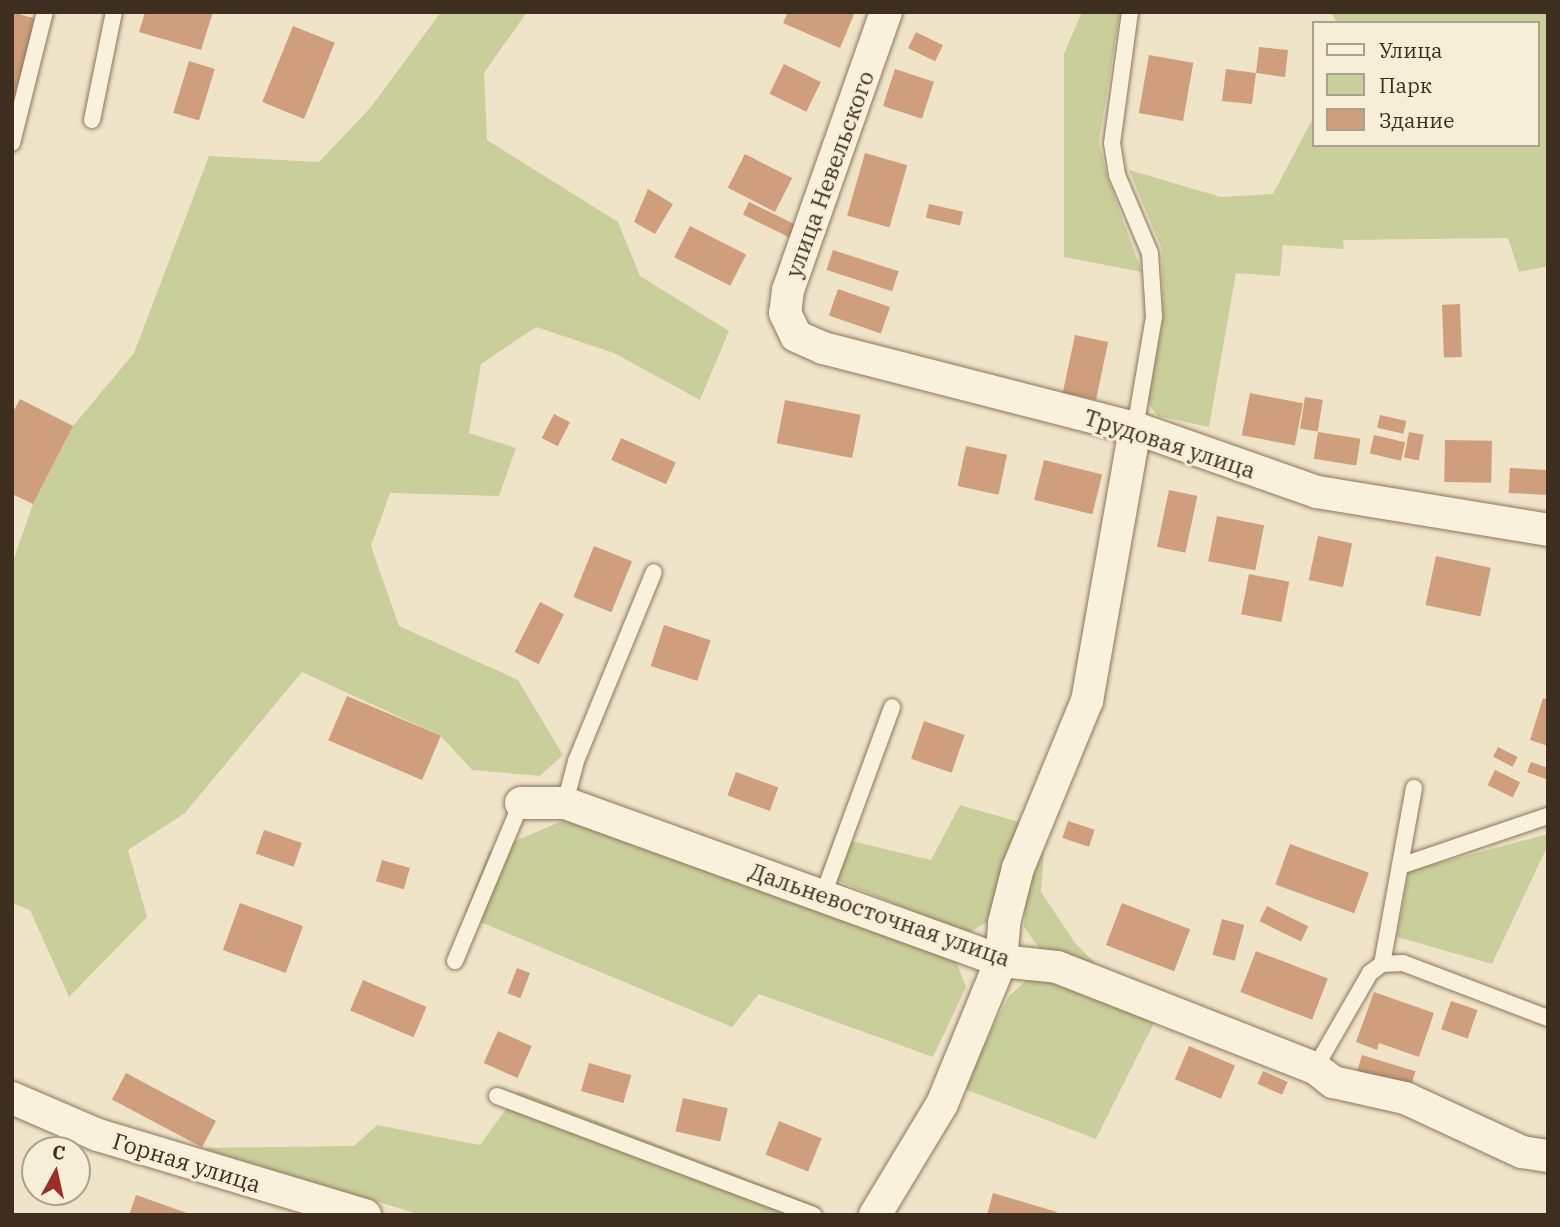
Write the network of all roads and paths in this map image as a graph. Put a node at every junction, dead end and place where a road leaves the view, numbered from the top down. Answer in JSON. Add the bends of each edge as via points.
{"nodes":[{"id":1,"x":45,"y":12,"type":"edge"},
{"id":2,"x":114,"y":12,"type":"edge"},
{"id":3,"x":886,"y":12,"type":"edge"},
{"id":4,"x":1130,"y":12,"type":"edge"},
{"id":5,"x":92,"y":120,"type":"dead end"},
{"id":6,"x":12,"y":143,"type":"edge"},
{"id":7,"x":796,"y":337,"type":"joint"},
{"id":8,"x":1135,"y":428,"type":"junction"},
{"id":9,"x":1548,"y":530,"type":"edge"},
{"id":10,"x":654,"y":572,"type":"dead end"},
{"id":11,"x":892,"y":707,"type":"dead end"},
{"id":12,"x":1414,"y":789,"type":"dead end"},
{"id":13,"x":521,"y":803,"type":"joint"},
{"id":14,"x":565,"y":803,"type":"junction"},
{"id":15,"x":1548,"y":816,"type":"edge"},
{"id":16,"x":1400,"y":866,"type":"junction"},
{"id":17,"x":822,"y":895,"type":"junction"},
{"id":18,"x":455,"y":961,"type":"dead end"},
{"id":19,"x":1001,"y":961,"type":"junction"},
{"id":20,"x":1382,"y":964,"type":"junction"},
{"id":21,"x":1548,"y":1018,"type":"edge"},
{"id":22,"x":1315,"y":1068,"type":"junction"},
{"id":23,"x":497,"y":1096,"type":"dead end"},
{"id":24,"x":12,"y":1098,"type":"edge"},
{"id":25,"x":1548,"y":1156,"type":"edge"},
{"id":26,"x":365,"y":1215,"type":"edge"},
{"id":27,"x":813,"y":1215,"type":"edge"},
{"id":28,"x":875,"y":1215,"type":"edge"}],
"edges":[{"from":1,"to":6,"type":"lane"},
{"from":2,"to":5,"type":"lane"},
{"from":3,"to":7,"type":"street","name":"улица Невельского","via":[[788,290],[785,313]]},
{"from":4,"to":8,"type":"lane","via":[[1112,143],[1117,175],[1150,253],[1154,317]]},
{"from":7,"to":8,"type":"street","name":"Трудовая улица","via":[[823,348]]},
{"from":8,"to":9,"type":"street","name":"Трудовая улица","via":[[1317,492]]},
{"from":8,"to":19,"type":"street","via":[[1087,701],[1018,868],[1004,923]]},
{"from":10,"to":14,"type":"lane","via":[[576,761]]},
{"from":11,"to":17,"type":"lane"},
{"from":12,"to":16,"type":"lane"},
{"from":13,"to":14,"type":"street","name":"Дальневосточная улица"},
{"from":13,"to":18,"type":"lane"},
{"from":14,"to":17,"type":"street","name":"Дальневосточная улица"},
{"from":15,"to":16,"type":"lane","via":[[1471,838]]},
{"from":16,"to":20,"type":"lane"},
{"from":17,"to":19,"type":"street","name":"Дальневосточная улица"},
{"from":19,"to":22,"type":"street","name":"Дальневосточная улица","via":[[1069,971]]},
{"from":19,"to":28,"type":"street","via":[[942,1104]]},
{"from":20,"to":21,"type":"lane","via":[[1403,964]]},
{"from":20,"to":22,"type":"lane","via":[[1370,973]]},
{"from":22,"to":25,"type":"street","name":"Дальневосточная улица","via":[[1333,1082],[1405,1098],[1522,1152]]},
{"from":23,"to":27,"type":"lane"},
{"from":24,"to":26,"type":"street","name":"Горная улица","via":[[98,1135]]}]}
